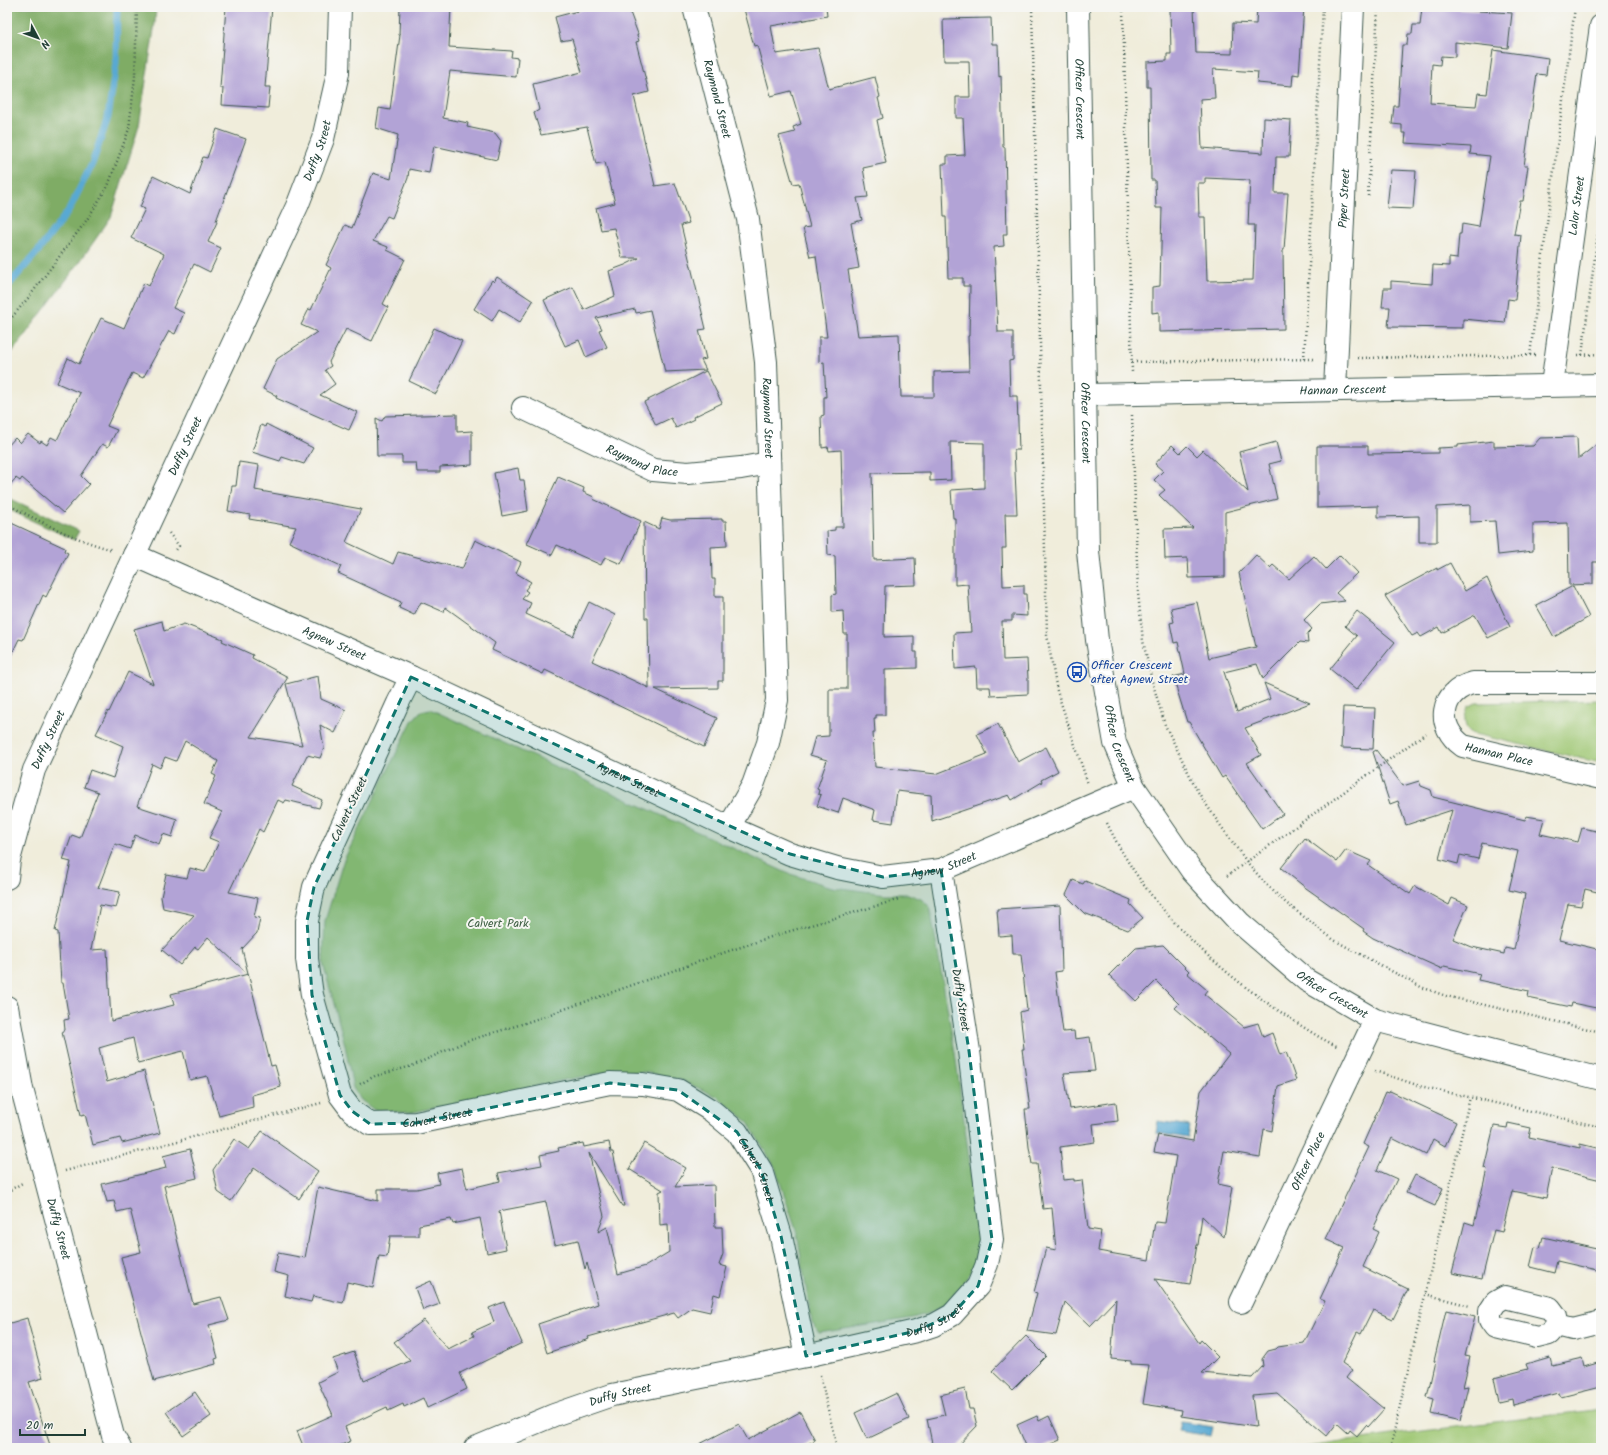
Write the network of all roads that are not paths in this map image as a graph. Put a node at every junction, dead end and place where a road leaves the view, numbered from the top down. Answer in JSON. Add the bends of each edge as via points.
{"nodes":[{"id":1,"x":340,"y":7,"type":"edge"},
{"id":2,"x":694,"y":7,"type":"edge"},
{"id":3,"x":1078,"y":7,"type":"edge"},
{"id":4,"x":1354,"y":7,"type":"edge"},
{"id":5,"x":1601,"y":26,"type":"edge"},
{"id":6,"x":1552,"y":385,"type":"junction"},
{"id":7,"x":1601,"y":385,"type":"edge"},
{"id":8,"x":1335,"y":390,"type":"junction"},
{"id":9,"x":1085,"y":395,"type":"junction"},
{"id":10,"x":523,"y":408,"type":"dead end"},
{"id":11,"x":769,"y":463,"type":"junction"},
{"id":12,"x":134,"y":555,"type":"junction"},
{"id":13,"x":411,"y":677,"type":"junction"},
{"id":14,"x":1601,"y":683,"type":"edge"},
{"id":15,"x":1601,"y":778,"type":"edge"},
{"id":16,"x":1134,"y":787,"type":"junction"},
{"id":17,"x":729,"y":827,"type":"junction"},
{"id":18,"x":940,"y":870,"type":"junction"},
{"id":19,"x":7,"y":878,"type":"edge"},
{"id":20,"x":7,"y":1007,"type":"edge"},
{"id":21,"x":1375,"y":1020,"type":"junction"},
{"id":22,"x":1601,"y":1079,"type":"edge"},
{"id":23,"x":1241,"y":1302,"type":"dead end"},
{"id":24,"x":1601,"y":1322,"type":"edge"},
{"id":25,"x":1557,"y":1325,"type":"junction"},
{"id":26,"x":812,"y":1362,"type":"junction"},
{"id":27,"x":120,"y":1448,"type":"edge"},
{"id":28,"x":475,"y":1448,"type":"edge"}],
"edges":[{"from":1,"to":12,"type":"street","name":"Duffy Street","via":[[338,73],[323,139],[298,204]]},
{"from":2,"to":11,"type":"street","name":"Raymond Street","via":[[748,219],[766,362]]},
{"from":3,"to":9,"type":"street","name":"Officer Crescent"},
{"from":4,"to":8,"type":"street","name":"Piper Street"},
{"from":5,"to":6,"type":"street","name":"Lalor Street"},
{"from":6,"to":7,"type":"street","name":"Hannan Crescent"},
{"from":6,"to":8,"type":"street","name":"Hannan Crescent"},
{"from":8,"to":9,"type":"street","name":"Hannan Crescent"},
{"from":9,"to":16,"type":"street","name":"Officer Crescent","via":[[1088,551],[1097,640],[1115,744]]},
{"from":10,"to":11,"type":"street","name":"Raymond Place","via":[[654,470],[688,473]]},
{"from":11,"to":17,"type":"street","name":"Raymond Street","via":[[777,700],[768,743],[753,785]]},
{"from":12,"to":13,"type":"street","name":"Agnew Street"},
{"from":12,"to":19,"type":"street","name":"Duffy Street","via":[[34,770],[9,860]]},
{"from":13,"to":17,"type":"street","name":"Agnew Street"},
{"from":13,"to":26,"type":"street","name":"Calvert Street","via":[[314,887],[306,921],[307,959],[312,996],[340,1095],[352,1111],[370,1124],[416,1123],[610,1083],[643,1084],[678,1090],[712,1111],[737,1132],[761,1170],[781,1236]]},
{"from":14,"to":15,"type":"street","name":"Hannan Place","via":[[1473,683],[1465,685],[1450,697],[1444,720],[1454,739],[1463,746]]},
{"from":16,"to":18,"type":"street","name":"Agnew Street"},
{"from":16,"to":21,"type":"street","name":"Officer Crescent","via":[[1192,871],[1239,922],[1306,980]]},
{"from":17,"to":18,"type":"street","name":"Agnew Street","via":[[790,854],[837,868],[883,877]]},
{"from":18,"to":26,"type":"street","name":"Duffy Street","via":[[969,1051],[992,1240],[987,1264],[978,1286],[952,1315],[934,1325]]},
{"from":20,"to":27,"type":"street","name":"Duffy Street","via":[[22,1090],[113,1436]]},
{"from":21,"to":22,"type":"street","name":"Officer Crescent"},
{"from":21,"to":23,"type":"street","name":"Officer Place"},
{"from":24,"to":25,"type":"street","via":[[1574,1329]]},
{"from":25,"to":25,"type":"street","via":[[1549,1334],[1537,1337],[1495,1327],[1490,1320],[1490,1311],[1496,1302],[1505,1297],[1550,1308],[1556,1316]]},
{"from":26,"to":28,"type":"street","name":"Duffy Street","via":[[612,1395],[554,1415]]}]}
